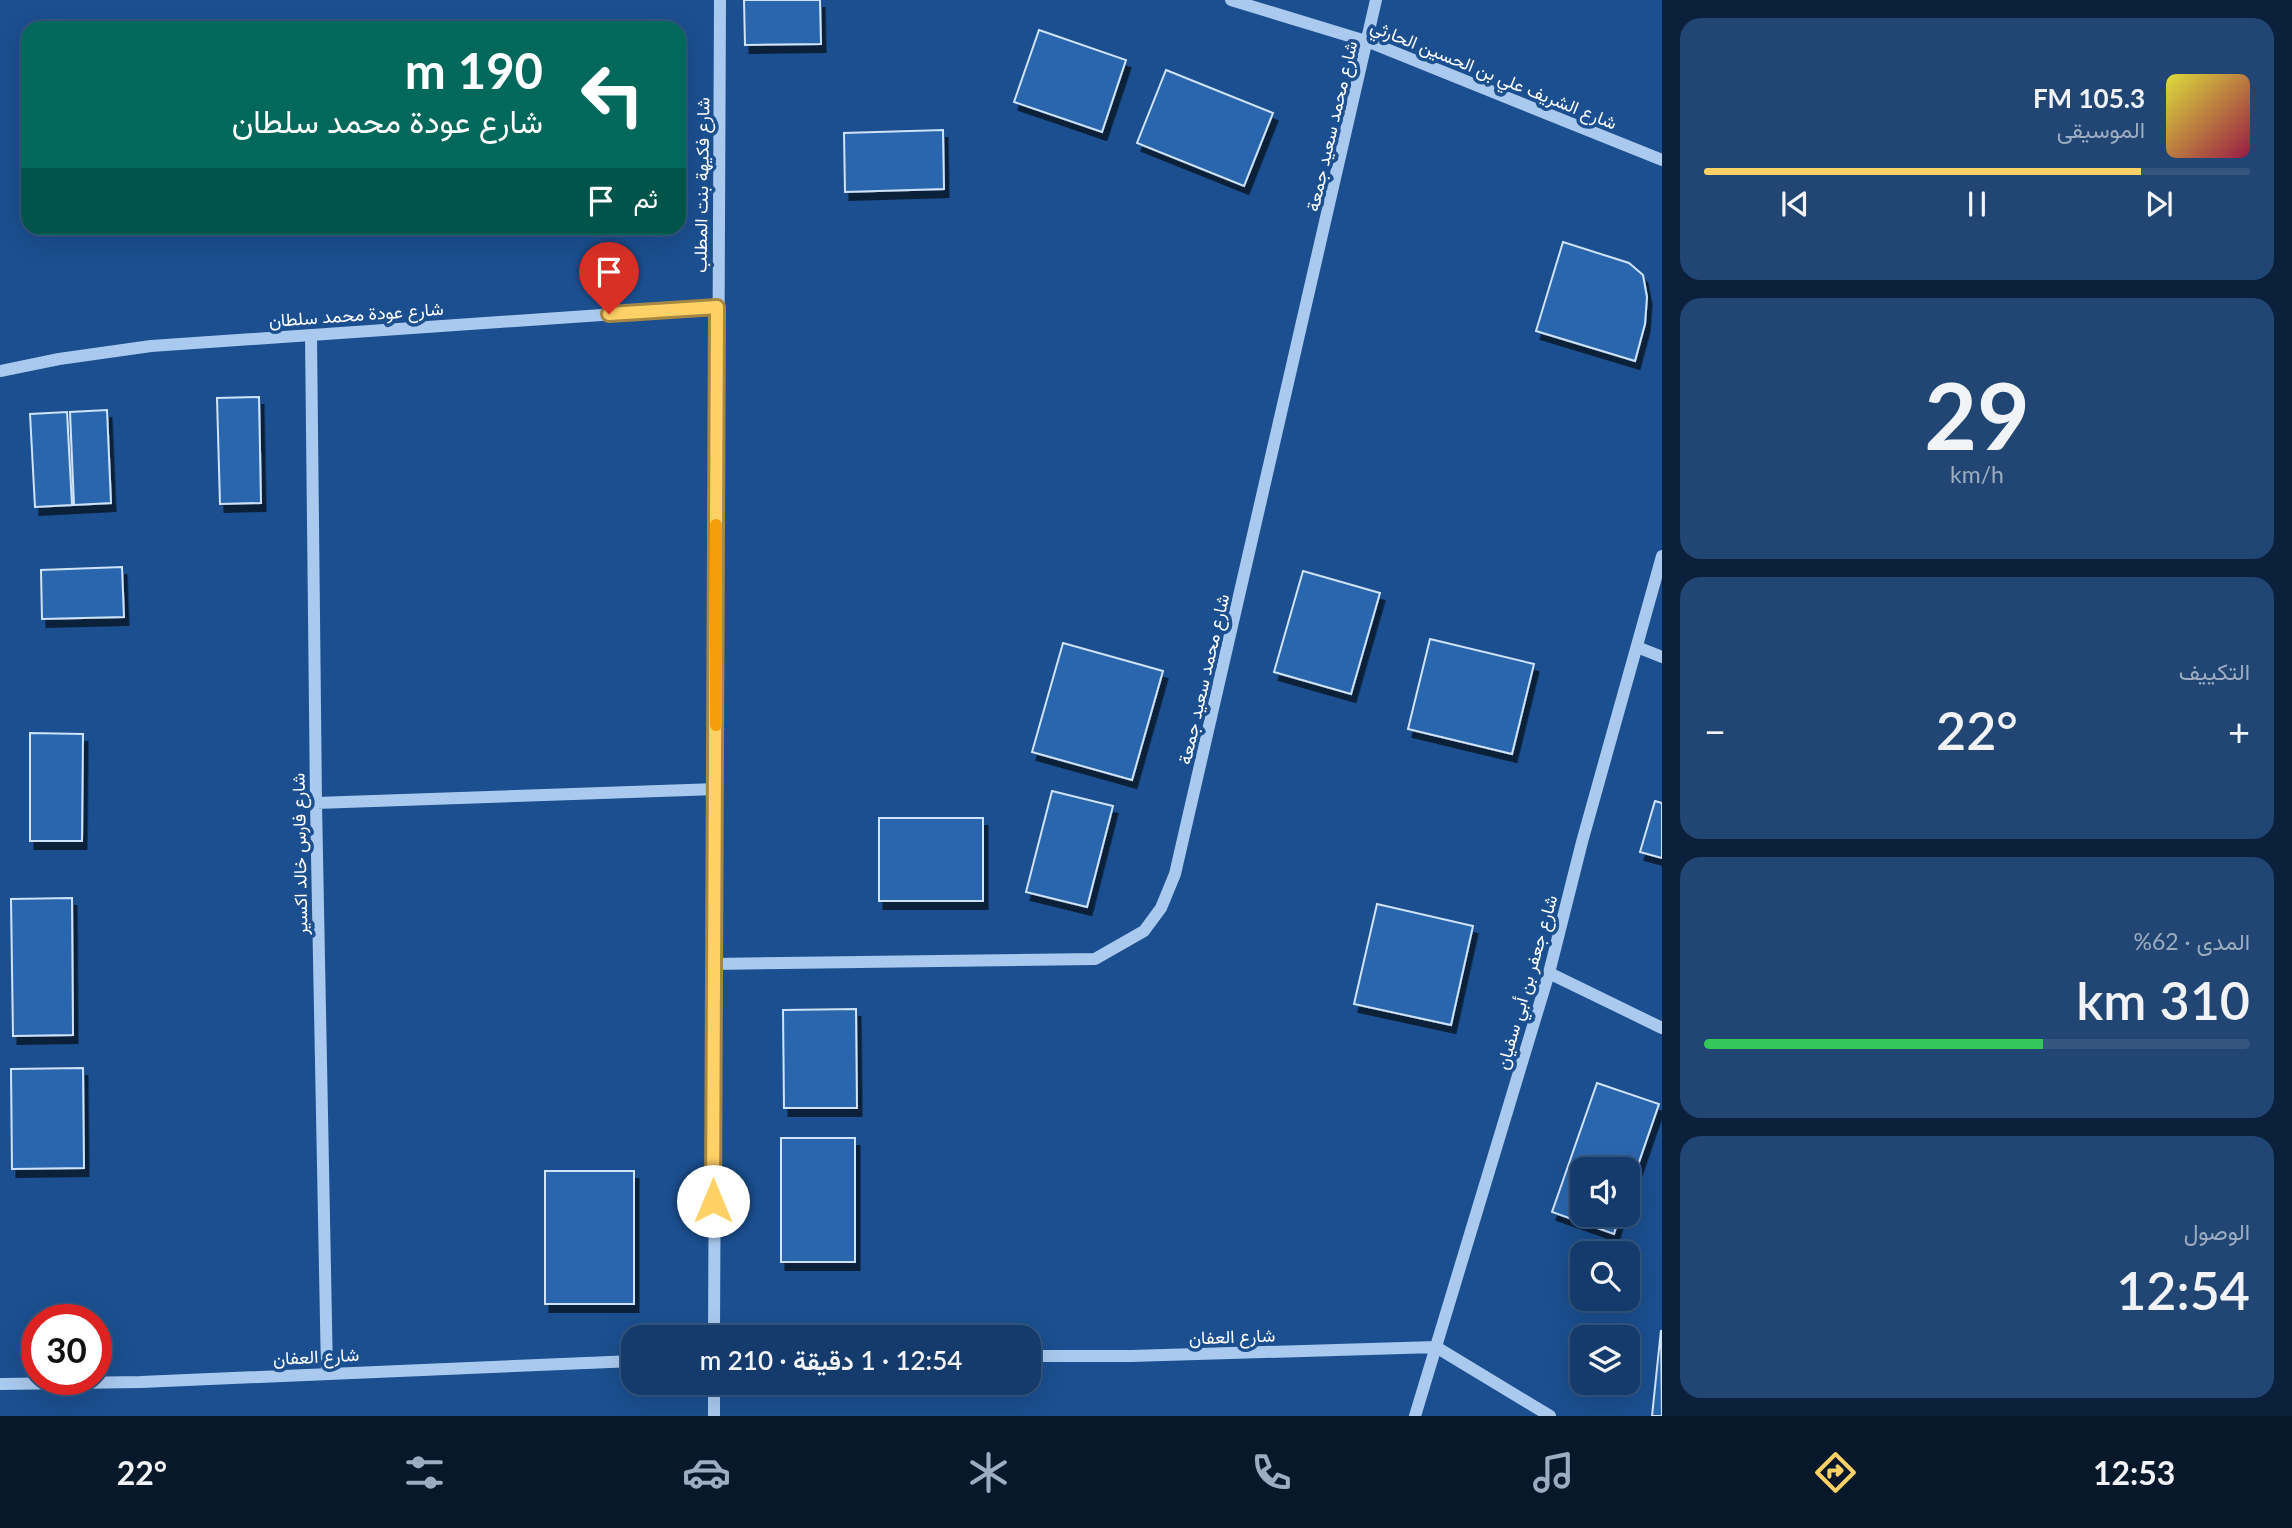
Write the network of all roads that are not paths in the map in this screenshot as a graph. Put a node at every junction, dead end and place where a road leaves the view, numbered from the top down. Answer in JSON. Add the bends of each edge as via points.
{"nodes":[{"id":1,"x":720,"y":0,"type":"edge"},
{"id":2,"x":1231,"y":0,"type":"edge"},
{"id":3,"x":1376,"y":0,"type":"edge"},
{"id":4,"x":1368,"y":42,"type":"junction"},
{"id":5,"x":1662,"y":160,"type":"edge"},
{"id":6,"x":717,"y":307,"type":"junction"},
{"id":7,"x":311,"y":335,"type":"junction"},
{"id":8,"x":0,"y":371,"type":"edge"},
{"id":9,"x":1662,"y":556,"type":"edge"},
{"id":10,"x":1637,"y":647,"type":"junction"},
{"id":11,"x":1662,"y":657,"type":"edge"},
{"id":12,"x":717,"y":789,"type":"junction"},
{"id":13,"x":316,"y":803,"type":"junction"},
{"id":14,"x":713,"y":964,"type":"junction"},
{"id":15,"x":1549,"y":973,"type":"junction"},
{"id":16,"x":1662,"y":1028,"type":"edge"},
{"id":17,"x":714,"y":1325,"type":"edge"},
{"id":18,"x":1436,"y":1347,"type":"junction"},
{"id":19,"x":1041,"y":1356,"type":"edge"},
{"id":20,"x":621,"y":1362,"type":"edge"},
{"id":21,"x":327,"y":1373,"type":"junction"},
{"id":22,"x":0,"y":1384,"type":"edge"},
{"id":23,"x":714,"y":1395,"type":"edge"},
{"id":24,"x":714,"y":1416,"type":"edge"},
{"id":25,"x":1415,"y":1416,"type":"edge"},
{"id":26,"x":1550,"y":1416,"type":"edge"}],
"edges":[{"from":1,"to":6,"type":"street","name":"شارع فكيهة بنت المطلب"},
{"from":2,"to":4,"type":"street","name":"شارع الشريف علي بن الحسين الحارثي"},
{"from":3,"to":4,"type":"street","name":"شارع محمد سعيد جمعة"},
{"from":4,"to":5,"type":"street","name":"شارع الشريف علي بن الحسين الحارثي"},
{"from":4,"to":14,"type":"street","name":"شارع محمد سعيد جمعة","via":[[1175,874],[1161,908],[1144,931],[1095,959]]},
{"from":6,"to":7,"type":"street","name":"شارع عودة محمد سلطان"},
{"from":6,"to":12,"type":"street","name":"شارع فكيهة بنت المطلب"},
{"from":7,"to":8,"type":"street","name":"شارع عودة محمد سلطان","via":[[151,346]]},
{"from":7,"to":13,"type":"street","name":"شارع فارس خالد اكسير"},
{"from":9,"to":10,"type":"street","name":"شارع جعفر بن أبي سفيان"},
{"from":10,"to":11,"type":"street"},
{"from":10,"to":15,"type":"street","name":"شارع جعفر بن أبي سفيان"},
{"from":12,"to":13,"type":"street"},
{"from":12,"to":14,"type":"street","name":"شارع فكيهة بنت المطلب"},
{"from":13,"to":21,"type":"street","name":"شارع فارس خالد اكسير"},
{"from":14,"to":17,"type":"street","name":"شارع فكيهة بنت المطلب"},
{"from":15,"to":16,"type":"street"},
{"from":15,"to":18,"type":"street","name":"شارع جعفر بن أبي سفيان"},
{"from":18,"to":19,"type":"street","name":"شارع العفان"},
{"from":18,"to":25,"type":"street","name":"شارع جعفر بن أبي سفيان"},
{"from":18,"to":26,"type":"street"},
{"from":20,"to":21,"type":"street","name":"شارع العفان"},
{"from":21,"to":22,"type":"street","name":"شارع العفان"},
{"from":23,"to":24,"type":"street"}]}
